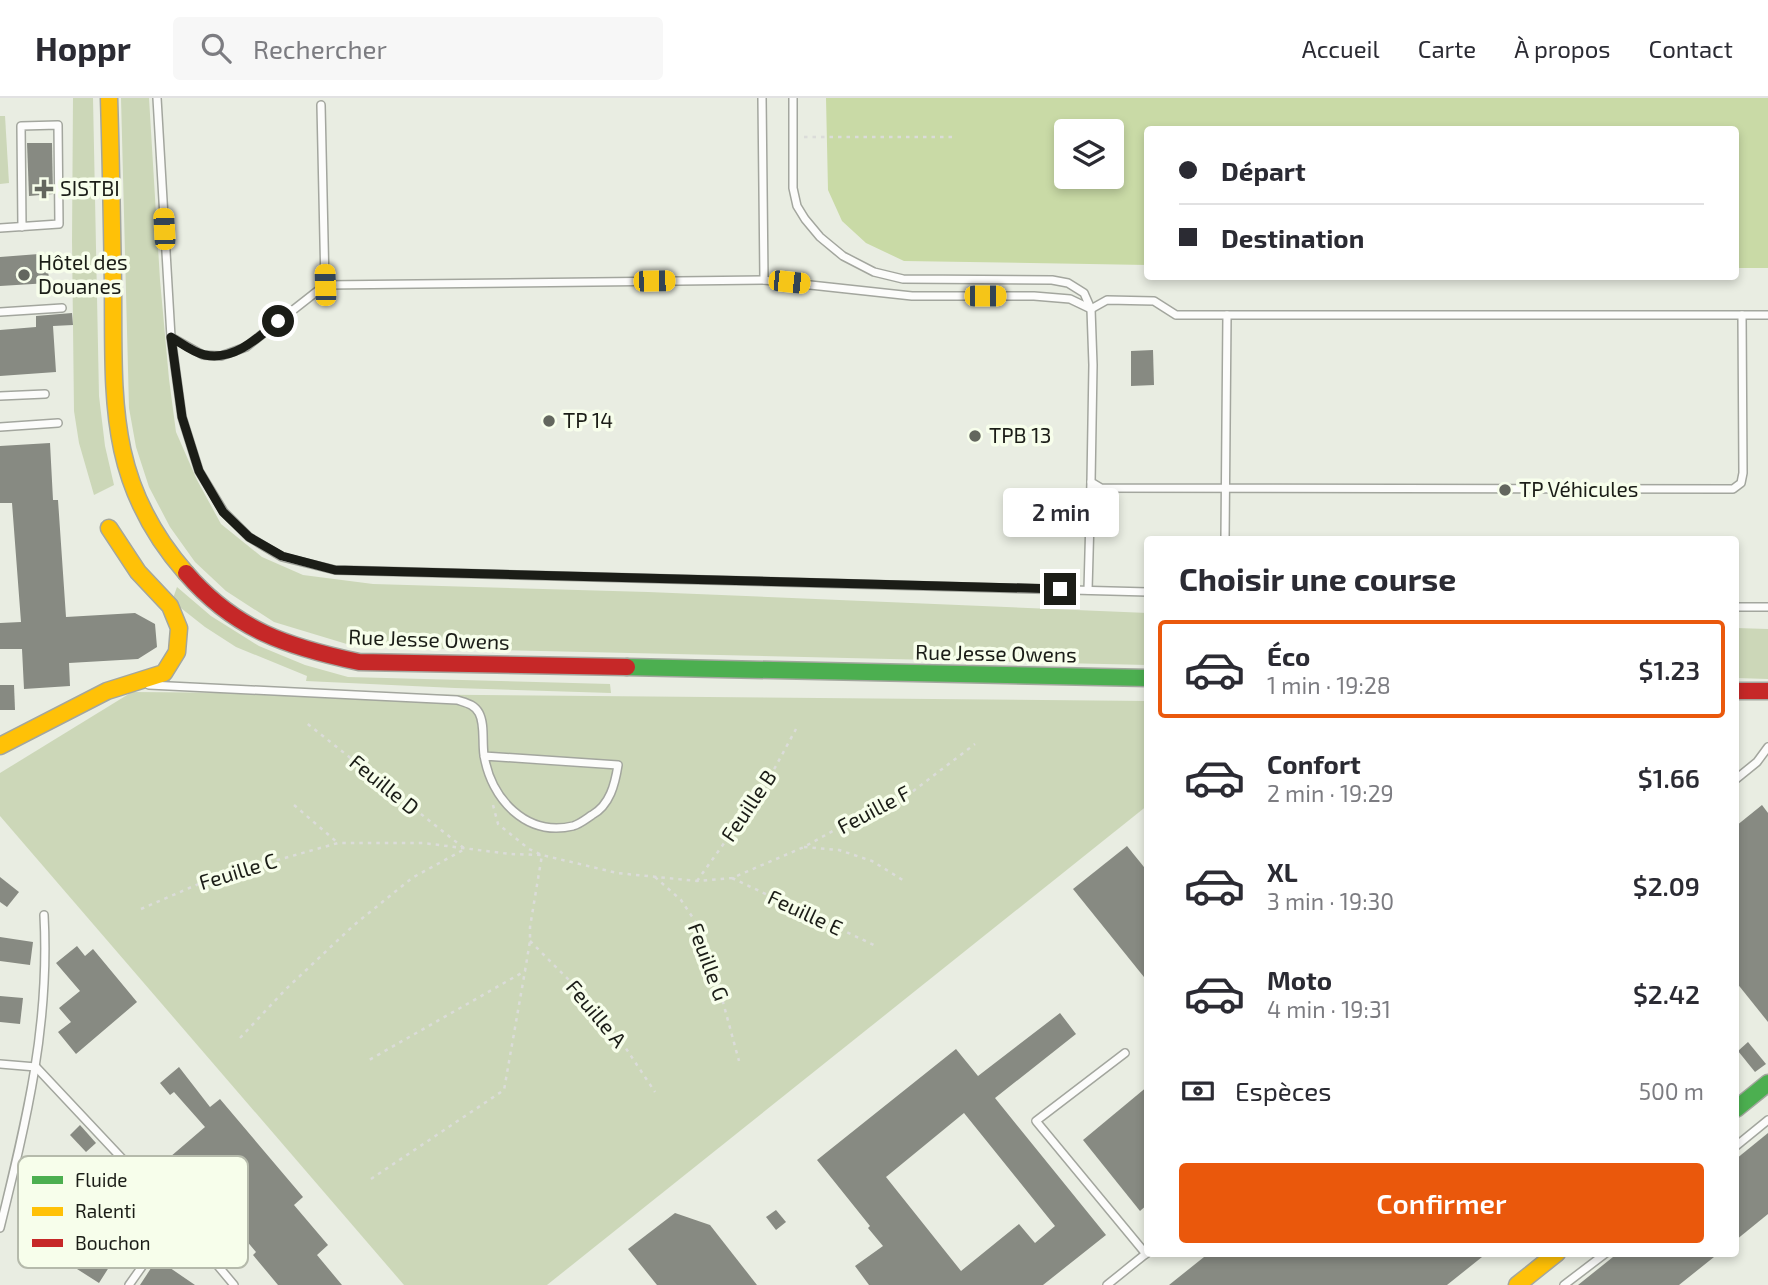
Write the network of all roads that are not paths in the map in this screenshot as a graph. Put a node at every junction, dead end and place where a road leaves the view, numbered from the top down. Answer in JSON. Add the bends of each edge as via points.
{"nodes":[{"id":1,"x":109,"y":98,"type":"edge"},
{"id":2,"x":157,"y":98,"type":"edge"},
{"id":3,"x":762,"y":98,"type":"edge"},
{"id":4,"x":793,"y":98,"type":"edge"},
{"id":5,"x":321,"y":106,"type":"dead end"},
{"id":6,"x":22,"y":227,"type":"junction"},
{"id":7,"x":0,"y":228,"type":"edge"},
{"id":8,"x":764,"y":280,"type":"junction"},
{"id":9,"x":325,"y":285,"type":"junction"},
{"id":10,"x":62,"y":308,"type":"dead end"},
{"id":11,"x":1091,"y":309,"type":"junction"},
{"id":12,"x":0,"y":312,"type":"edge"},
{"id":13,"x":1227,"y":315,"type":"junction"},
{"id":14,"x":1742,"y":315,"type":"junction"},
{"id":15,"x":1768,"y":315,"type":"edge"},
{"id":16,"x":171,"y":337,"type":"junction"},
{"id":17,"x":45,"y":394,"type":"dead end"},
{"id":18,"x":0,"y":396,"type":"edge"},
{"id":19,"x":58,"y":423,"type":"dead end"},
{"id":20,"x":0,"y":426,"type":"edge"},
{"id":21,"x":1091,"y":482,"type":"junction"},
{"id":22,"x":1226,"y":488,"type":"junction"},
{"id":23,"x":109,"y":528,"type":"dead end"},
{"id":24,"x":1225,"y":536,"type":"edge"},
{"id":25,"x":1088,"y":590,"type":"junction"},
{"id":26,"x":1144,"y":592,"type":"edge"},
{"id":27,"x":1739,"y":607,"type":"edge"},
{"id":28,"x":1768,"y":607,"type":"edge"},
{"id":29,"x":1144,"y":678,"type":"edge"},
{"id":30,"x":131,"y":684,"type":"junction"},
{"id":31,"x":1739,"y":691,"type":"edge"},
{"id":32,"x":1768,"y":691,"type":"edge"},
{"id":33,"x":0,"y":746,"type":"edge"},
{"id":34,"x":1768,"y":747,"type":"edge"},
{"id":35,"x":484,"y":756,"type":"junction"},
{"id":36,"x":1739,"y":777,"type":"edge"},
{"id":37,"x":44,"y":915,"type":"dead end"},
{"id":38,"x":1125,"y":1054,"type":"dead end"},
{"id":39,"x":0,"y":1064,"type":"edge"},
{"id":40,"x":36,"y":1066,"type":"junction"},
{"id":41,"x":1768,"y":1083,"type":"edge"},
{"id":42,"x":1739,"y":1107,"type":"edge"},
{"id":43,"x":1768,"y":1120,"type":"edge"},
{"id":44,"x":1739,"y":1144,"type":"edge"},
{"id":45,"x":120,"y":1156,"type":"edge"},
{"id":46,"x":0,"y":1228,"type":"edge"},
{"id":47,"x":1144,"y":1249,"type":"edge"},
{"id":48,"x":1144,"y":1255,"type":"edge"},
{"id":49,"x":1552,"y":1257,"type":"edge"},
{"id":50,"x":1600,"y":1257,"type":"edge"},
{"id":51,"x":141,"y":1268,"type":"edge"},
{"id":52,"x":220,"y":1268,"type":"edge"},
{"id":53,"x":1519,"y":1284,"type":"edge"},
{"id":54,"x":129,"y":1285,"type":"edge"},
{"id":55,"x":234,"y":1285,"type":"edge"},
{"id":56,"x":1107,"y":1285,"type":"edge"},
{"id":57,"x":1564,"y":1285,"type":"edge"}],
"edges":[{"from":1,"to":29,"type":"main road","name":"Rue Jesse Owens","via":[[115,402],[122,454],[160,543],[220,607],[263,634],[359,662]]},
{"from":2,"to":16,"type":"lane"},
{"from":3,"to":8,"type":"lane"},
{"from":4,"to":11,"type":"lane","via":[[797,206],[820,237],[843,256],[874,272],[903,279],[1068,282],[1084,293]]},
{"from":5,"to":9,"type":"lane"},
{"from":6,"to":6,"type":"lane","via":[[59,224],[58,125],[21,126]]},
{"from":6,"to":7,"type":"lane"},
{"from":8,"to":9,"type":"lane"},
{"from":8,"to":11,"type":"lane","via":[[912,296],[1070,299]]},
{"from":9,"to":16,"type":"lane","via":[[246,347],[221,356],[203,355]]},
{"from":10,"to":12,"type":"lane"},
{"from":11,"to":13,"type":"lane","via":[[1107,300],[1154,301],[1176,316]]},
{"from":11,"to":21,"type":"lane"},
{"from":13,"to":14,"type":"lane"},
{"from":13,"to":22,"type":"lane"},
{"from":14,"to":15,"type":"lane"},
{"from":14,"to":22,"type":"lane","via":[[1743,473],[1741,483],[1732,489]]},
{"from":16,"to":25,"type":"lane","via":[[182,417],[199,471],[223,512],[249,537],[282,556],[335,570]]},
{"from":17,"to":18,"type":"lane"},
{"from":19,"to":20,"type":"lane"},
{"from":21,"to":22,"type":"lane","via":[[1101,488]]},
{"from":21,"to":25,"type":"lane"},
{"from":22,"to":24,"type":"lane"},
{"from":23,"to":30,"type":"main road","via":[[138,572],[170,606],[179,628],[177,652],[164,673]]},
{"from":25,"to":26,"type":"lane"},
{"from":27,"to":28,"type":"lane"},
{"from":30,"to":33,"type":"main road","via":[[107,691]]},
{"from":30,"to":35,"type":"lane","via":[[457,700],[472,705],[480,715]]},
{"from":31,"to":32,"type":"main road"},
{"from":34,"to":36,"type":"lane"},
{"from":35,"to":35,"type":"lane","via":[[503,802],[534,825],[552,828],[575,825],[599,811],[614,787],[618,765]]},
{"from":37,"to":40,"type":"lane","via":[[46,966]]},
{"from":38,"to":47,"type":"lane","via":[[1036,1121]]},
{"from":39,"to":40,"type":"lane"},
{"from":40,"to":45,"type":"lane"},
{"from":40,"to":46,"type":"lane"},
{"from":41,"to":42,"type":"main road"},
{"from":43,"to":44,"type":"lane"},
{"from":48,"to":56,"type":"lane"},
{"from":49,"to":53,"type":"main road"},
{"from":50,"to":57,"type":"lane"},
{"from":51,"to":54,"type":"lane"},
{"from":52,"to":55,"type":"lane"}]}
